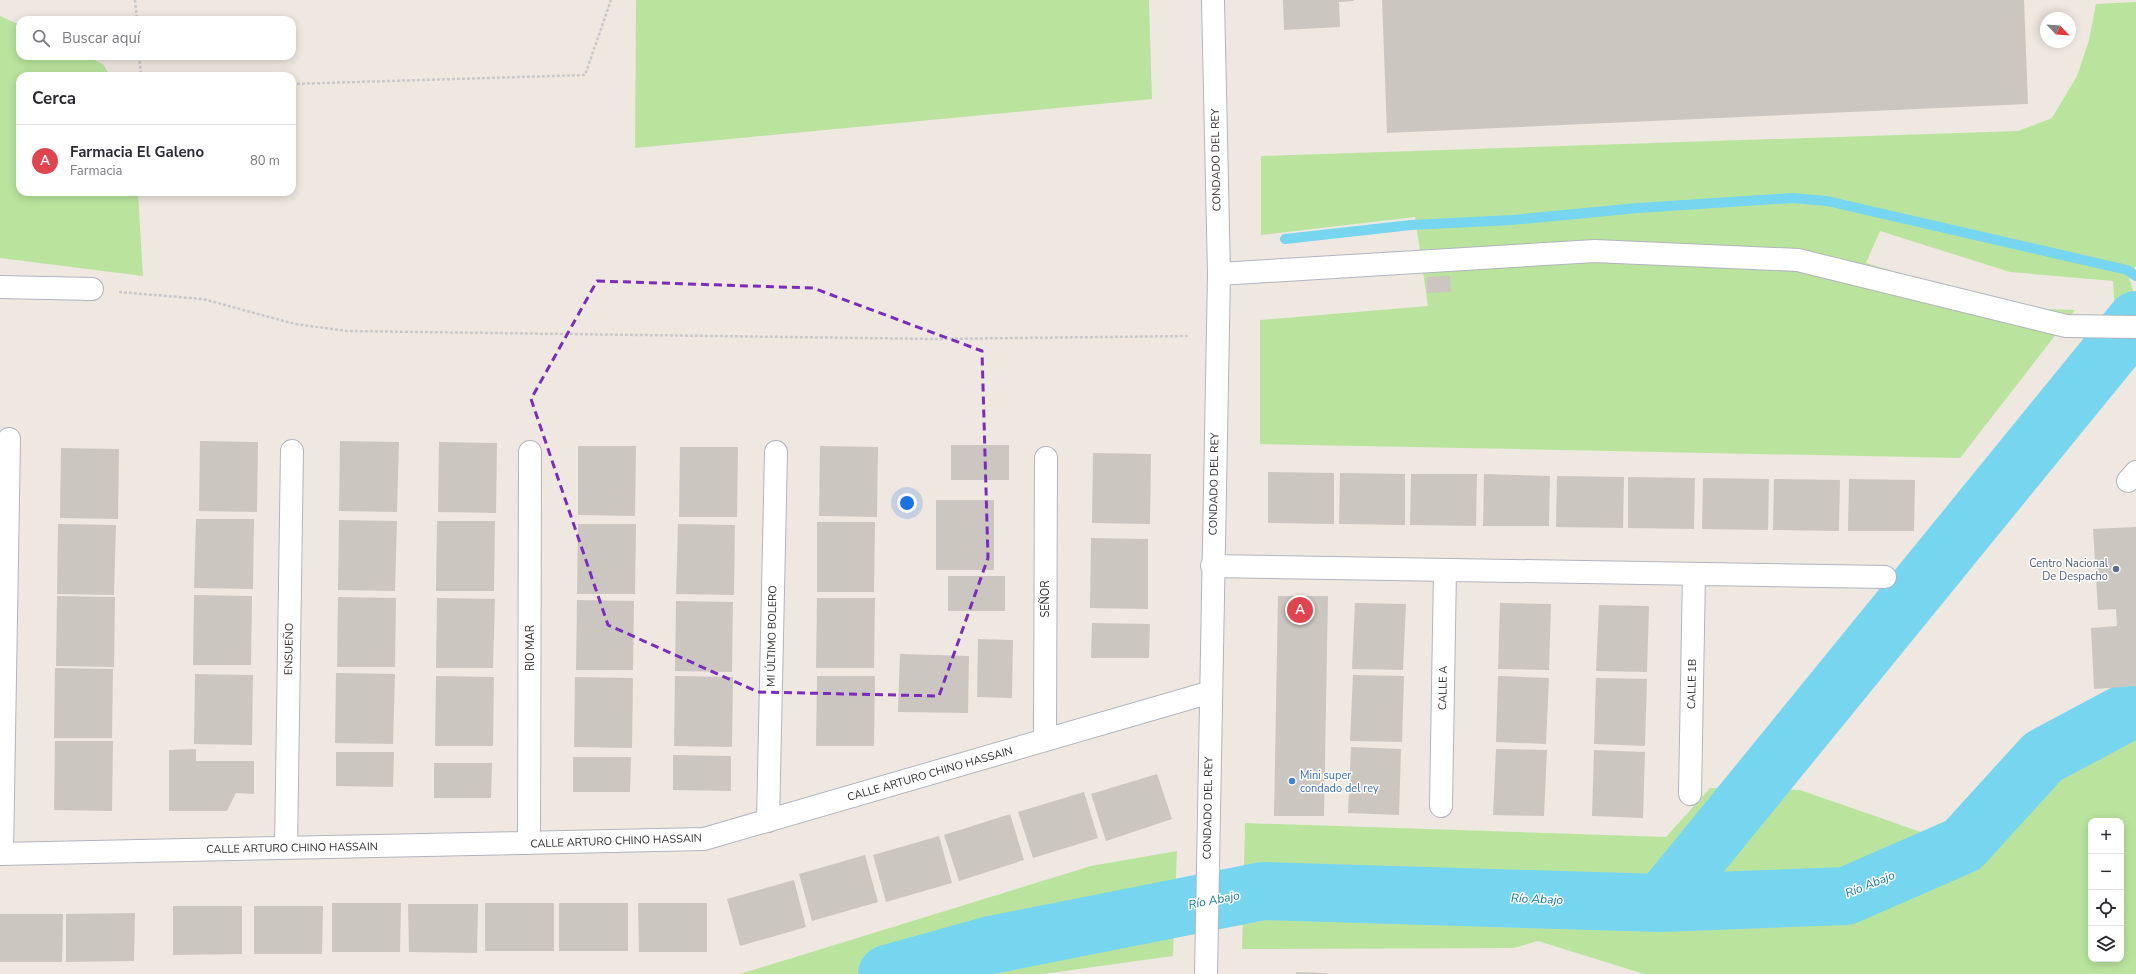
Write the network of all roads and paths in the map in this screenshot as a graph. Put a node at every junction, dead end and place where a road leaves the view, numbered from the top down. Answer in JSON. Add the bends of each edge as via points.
{"nodes":[{"id":1,"x":135,"y":0,"type":"edge"},
{"id":2,"x":611,"y":0,"type":"edge"},
{"id":3,"x":1213,"y":0,"type":"edge"},
{"id":4,"x":137,"y":16,"type":"edge"},
{"id":5,"x":139,"y":60,"type":"edge"},
{"id":6,"x":141,"y":72,"type":"edge"},
{"id":7,"x":296,"y":84,"type":"edge"},
{"id":8,"x":1218,"y":274,"type":"junction"},
{"id":9,"x":0,"y":287,"type":"edge"},
{"id":10,"x":92,"y":289,"type":"joint"},
{"id":11,"x":2136,"y":327,"type":"edge"},
{"id":12,"x":1217,"y":336,"type":"junction"},
{"id":13,"x":9,"y":439,"type":"dead end"},
{"id":14,"x":292,"y":451,"type":"dead end"},
{"id":15,"x":530,"y":452,"type":"dead end"},
{"id":16,"x":776,"y":452,"type":"dead end"},
{"id":17,"x":1046,"y":458,"type":"dead end"},
{"id":18,"x":1212,"y":566,"type":"junction"},
{"id":19,"x":1445,"y":570,"type":"junction"},
{"id":20,"x":1694,"y":574,"type":"junction"},
{"id":21,"x":1885,"y":577,"type":"dead end"},
{"id":22,"x":2,"y":686,"type":"edge"},
{"id":23,"x":1211,"y":692,"type":"junction"},
{"id":24,"x":1045,"y":740,"type":"junction"},
{"id":25,"x":1690,"y":794,"type":"dead end"},
{"id":26,"x":1441,"y":806,"type":"dead end"},
{"id":27,"x":768,"y":821,"type":"junction"},
{"id":28,"x":530,"y":843,"type":"junction"},
{"id":29,"x":286,"y":848,"type":"junction"},
{"id":30,"x":1,"y":854,"type":"edge"},
{"id":31,"x":1206,"y":971,"type":"edge"}],
"edges":[{"from":1,"to":4,"type":"path"},
{"from":2,"to":7,"type":"path","via":[[585,76]]},
{"from":3,"to":8,"type":"street","name":"CONDADO DEL REY"},
{"from":5,"to":6,"type":"path"},
{"from":8,"to":11,"type":"street","via":[[1595,251],[1798,260],[2066,326]]},
{"from":8,"to":12,"type":"street","name":"CONDADO DEL REY"},
{"from":9,"to":10,"type":"street"},
{"from":10,"to":12,"type":"path","via":[[203,299],[295,324],[347,331],[934,339]]},
{"from":12,"to":18,"type":"street","name":"CONDADO DEL REY"},
{"from":13,"to":22,"type":"street"},
{"from":14,"to":29,"type":"street","name":"ENSUEÑO"},
{"from":15,"to":28,"type":"street","name":"RIO MAR"},
{"from":16,"to":27,"type":"street","name":"MI ÚLTIMO BOLERO"},
{"from":17,"to":24,"type":"street","name":"SEÑOR"},
{"from":18,"to":19,"type":"street"},
{"from":18,"to":23,"type":"street","name":"CONDADO DEL REY"},
{"from":19,"to":20,"type":"street"},
{"from":19,"to":26,"type":"street","name":"CALLE A"},
{"from":20,"to":21,"type":"street"},
{"from":20,"to":25,"type":"street","name":"CALLE 1B"},
{"from":22,"to":30,"type":"street"},
{"from":23,"to":24,"type":"street","name":"CALLE ARTURO CHINO HASSAIN"},
{"from":23,"to":31,"type":"street","name":"CONDADO DEL REY"},
{"from":24,"to":27,"type":"street","name":"CALLE ARTURO CHINO HASSAIN"},
{"from":27,"to":28,"type":"street","name":"CALLE ARTURO CHINO HASSAIN","via":[[704,839]]},
{"from":28,"to":29,"type":"street","name":"CALLE ARTURO CHINO HASSAIN"},
{"from":29,"to":30,"type":"street","name":"CALLE ARTURO CHINO HASSAIN"}]}
